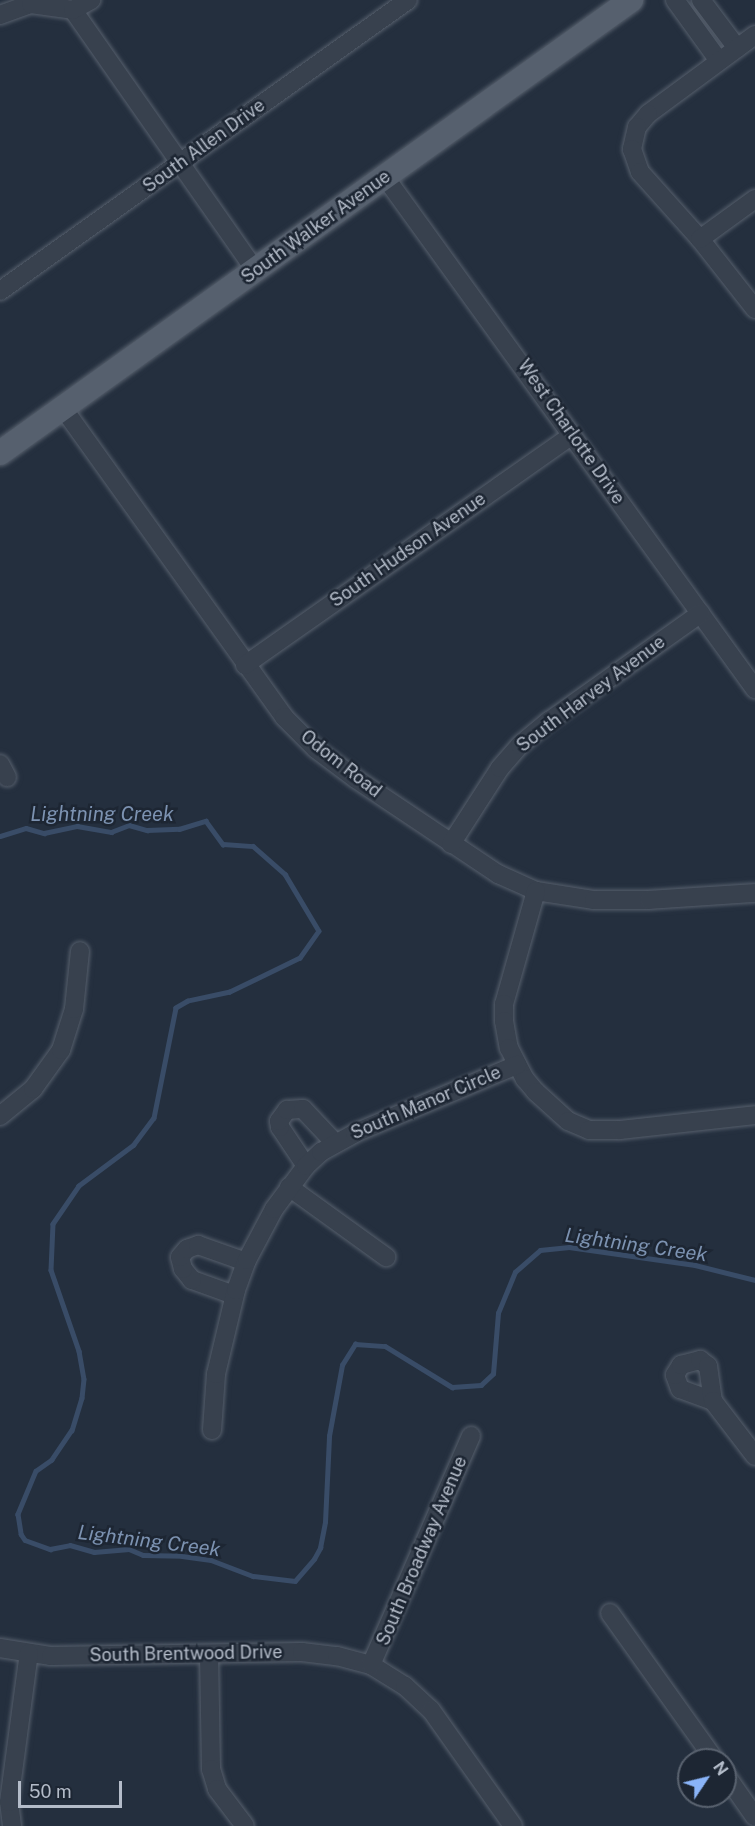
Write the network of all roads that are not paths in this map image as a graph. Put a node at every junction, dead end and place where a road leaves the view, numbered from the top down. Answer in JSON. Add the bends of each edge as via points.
{"nodes":[{"id":1,"x":91,"y":0,"type":"edge"},
{"id":2,"x":408,"y":0,"type":"edge"},
{"id":3,"x":631,"y":0,"type":"edge"},
{"id":4,"x":675,"y":0,"type":"edge"},
{"id":5,"x":701,"y":0,"type":"edge"},
{"id":6,"x":73,"y":10,"type":"junction"},
{"id":7,"x":0,"y":15,"type":"edge"},
{"id":8,"x":755,"y":35,"type":"edge"},
{"id":9,"x":737,"y":48,"type":"junction"},
{"id":10,"x":719,"y":61,"type":"junction"},
{"id":11,"x":180,"y":163,"type":"junction"},
{"id":12,"x":386,"y":177,"type":"junction"},
{"id":13,"x":755,"y":200,"type":"edge"},
{"id":14,"x":700,"y":239,"type":"junction"},
{"id":15,"x":255,"y":270,"type":"junction"},
{"id":16,"x":0,"y":291,"type":"edge"},
{"id":17,"x":755,"y":309,"type":"edge"},
{"id":18,"x":63,"y":408,"type":"junction"},
{"id":19,"x":572,"y":435,"type":"junction"},
{"id":20,"x":0,"y":453,"type":"edge"},
{"id":21,"x":701,"y":614,"type":"junction"},
{"id":22,"x":245,"y":665,"type":"junction"},
{"id":23,"x":755,"y":689,"type":"edge"},
{"id":24,"x":451,"y":844,"type":"junction"},
{"id":25,"x":536,"y":891,"type":"junction"},
{"id":26,"x":755,"y":892,"type":"edge"},
{"id":27,"x":80,"y":951,"type":"dead end"},
{"id":28,"x":517,"y":1065,"type":"junction"},
{"id":29,"x":755,"y":1115,"type":"edge"},
{"id":30,"x":0,"y":1116,"type":"edge"},
{"id":31,"x":335,"y":1143,"type":"junction"},
{"id":32,"x":306,"y":1166,"type":"junction"},
{"id":33,"x":290,"y":1187,"type":"junction"},
{"id":34,"x":386,"y":1257,"type":"dead end"},
{"id":35,"x":246,"y":1262,"type":"junction"},
{"id":36,"x":234,"y":1295,"type":"junction"},
{"id":37,"x":713,"y":1401,"type":"dead end"},
{"id":38,"x":212,"y":1430,"type":"dead end"},
{"id":39,"x":471,"y":1436,"type":"dead end"},
{"id":40,"x":755,"y":1456,"type":"edge"},
{"id":41,"x":610,"y":1613,"type":"dead end"},
{"id":42,"x":0,"y":1648,"type":"edge"},
{"id":43,"x":28,"y":1653,"type":"junction"},
{"id":44,"x":209,"y":1654,"type":"junction"},
{"id":45,"x":370,"y":1665,"type":"junction"},
{"id":46,"x":706,"y":1748,"type":"edge"},
{"id":47,"x":737,"y":1791,"type":"edge"},
{"id":48,"x":755,"y":1816,"type":"edge"},
{"id":49,"x":12,"y":1826,"type":"edge"},
{"id":50,"x":245,"y":1826,"type":"edge"},
{"id":51,"x":513,"y":1826,"type":"edge"}],
"edges":[{"from":1,"to":6,"type":"street"},
{"from":2,"to":11,"type":"street","name":"South Allen Drive"},
{"from":3,"to":12,"type":"main road","name":"South Walker Avenue"},
{"from":4,"to":10,"type":"street"},
{"from":5,"to":9,"type":"street"},
{"from":6,"to":7,"type":"street","via":[[31,4]]},
{"from":6,"to":11,"type":"street"},
{"from":8,"to":9,"type":"street"},
{"from":9,"to":10,"type":"street"},
{"from":10,"to":14,"type":"street","via":[[648,114],[637,127],[632,149],[640,172]]},
{"from":11,"to":15,"type":"street"},
{"from":11,"to":16,"type":"street","name":"South Allen Drive"},
{"from":12,"to":15,"type":"main road","name":"South Walker Avenue"},
{"from":12,"to":19,"type":"street","name":"West Charlotte Drive"},
{"from":13,"to":14,"type":"street"},
{"from":14,"to":17,"type":"street"},
{"from":15,"to":18,"type":"main road","name":"South Walker Avenue"},
{"from":18,"to":20,"type":"main road","name":"South Walker Avenue"},
{"from":18,"to":22,"type":"street","name":"Odom Road"},
{"from":19,"to":21,"type":"street","name":"West Charlotte Drive"},
{"from":19,"to":22,"type":"street","name":"South Hudson Avenue"},
{"from":21,"to":23,"type":"street","name":"West Charlotte Drive"},
{"from":21,"to":24,"type":"street","name":"South Harvey Avenue","via":[[520,745],[500,768]]},
{"from":22,"to":24,"type":"street","name":"Odom Road","via":[[284,717],[316,749]]},
{"from":24,"to":25,"type":"street","name":"Odom Road","via":[[498,874]]},
{"from":25,"to":26,"type":"street","name":"Odom Road","via":[[594,900]]},
{"from":25,"to":28,"type":"street","via":[[504,1004],[506,1034]]},
{"from":27,"to":30,"type":"street","via":[[74,1009],[61,1050],[33,1089]]},
{"from":28,"to":29,"type":"street","via":[[556,1112],[589,1130]]},
{"from":28,"to":31,"type":"street","name":"South Manor Circle"},
{"from":31,"to":32,"type":"street","name":"South Manor Circle"},
{"from":31,"to":32,"type":"street","name":"South Manor Circle","via":[[303,1109],[287,1110],[279,1121],[280,1127]]},
{"from":32,"to":33,"type":"street","name":"South Manor Circle"},
{"from":33,"to":34,"type":"street"},
{"from":33,"to":35,"type":"street","name":"South Manor Circle"},
{"from":35,"to":36,"type":"street","name":"South Manor Circle"},
{"from":35,"to":36,"type":"street","via":[[198,1245],[180,1257],[192,1280]]},
{"from":36,"to":38,"type":"street","name":"South Manor Circle","via":[[216,1374]]},
{"from":37,"to":40,"type":"street"},
{"from":39,"to":45,"type":"street","name":"South Broadway Avenue"},
{"from":41,"to":46,"type":"street"},
{"from":42,"to":43,"type":"street","name":"South Brentwood Drive"},
{"from":43,"to":44,"type":"street","name":"South Brentwood Drive"},
{"from":43,"to":49,"type":"street","via":[[9,1802]]},
{"from":44,"to":45,"type":"street","name":"South Brentwood Drive","via":[[321,1653]]},
{"from":44,"to":50,"type":"street","via":[[211,1769],[218,1789]]},
{"from":45,"to":51,"type":"street","name":"South Brentwood Drive","via":[[405,1686],[431,1710]]},
{"from":47,"to":48,"type":"street"}]}
